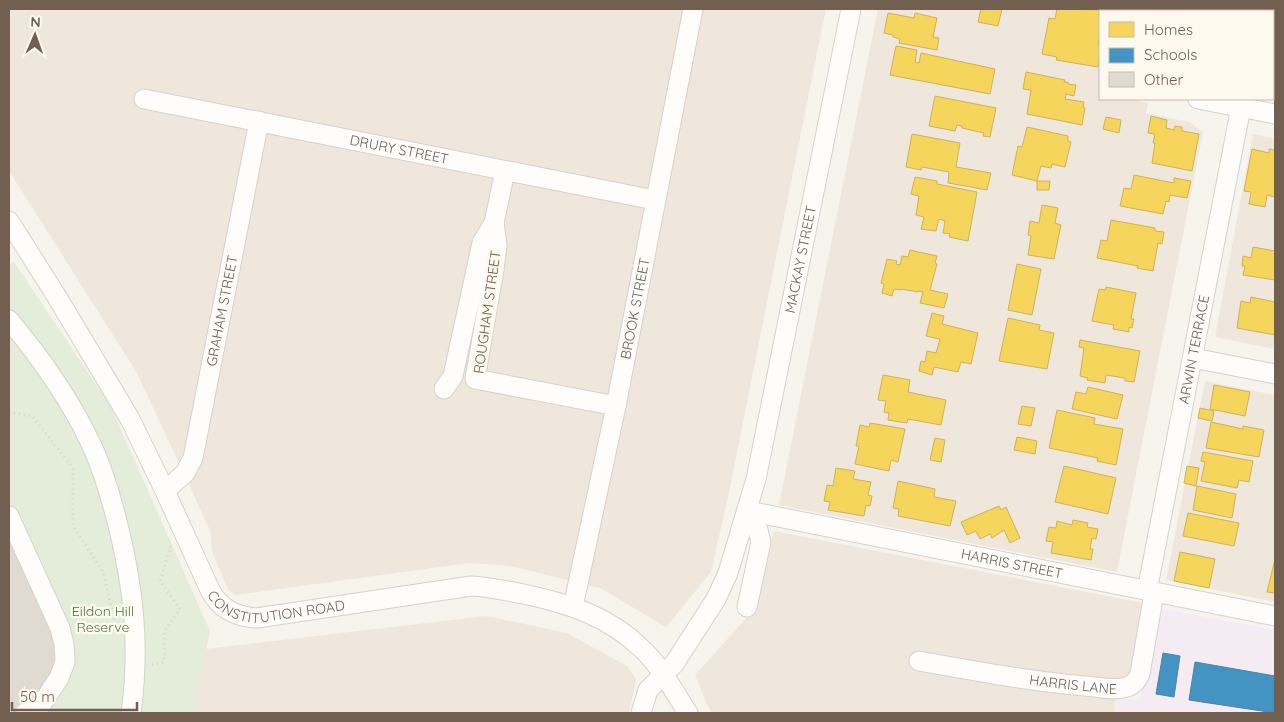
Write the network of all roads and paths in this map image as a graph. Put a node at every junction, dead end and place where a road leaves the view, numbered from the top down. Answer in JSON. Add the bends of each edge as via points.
{"nodes":[{"id":1,"x":693,"y":9,"type":"edge"},
{"id":2,"x":851,"y":9,"type":"edge"},
{"id":3,"x":144,"y":99,"type":"dead end"},
{"id":4,"x":1204,"y":100,"type":"edge"},
{"id":5,"x":1242,"y":107,"type":"junction"},
{"id":6,"x":1275,"y":114,"type":"edge"},
{"id":7,"x":259,"y":121,"type":"junction"},
{"id":8,"x":505,"y":171,"type":"junction"},
{"id":9,"x":655,"y":200,"type":"junction"},
{"id":10,"x":9,"y":221,"type":"edge"},
{"id":11,"x":9,"y":320,"type":"edge"},
{"id":12,"x":1193,"y":358,"type":"junction"},
{"id":13,"x":1275,"y":374,"type":"edge"},
{"id":14,"x":616,"y":406,"type":"junction"},
{"id":15,"x":9,"y":412,"type":"edge"},
{"id":16,"x":166,"y":491,"type":"junction"},
{"id":17,"x":748,"y":511,"type":"junction"},
{"id":18,"x":9,"y":516,"type":"edge"},
{"id":19,"x":184,"y":534,"type":"junction"},
{"id":20,"x":1150,"y":592,"type":"junction"},
{"id":21,"x":573,"y":606,"type":"junction"},
{"id":22,"x":747,"y":607,"type":"dead end"},
{"id":23,"x":1275,"y":616,"type":"edge"},
{"id":24,"x":117,"y":628,"type":"dead end"},
{"id":25,"x":919,"y":661,"type":"dead end"},
{"id":26,"x":136,"y":667,"type":"junction"},
{"id":27,"x":662,"y":675,"type":"junction"},
{"id":28,"x":25,"y":713,"type":"edge"},
{"id":29,"x":130,"y":713,"type":"edge"},
{"id":30,"x":641,"y":713,"type":"edge"},
{"id":31,"x":688,"y":713,"type":"edge"}],
"edges":[{"from":1,"to":9,"type":"street","name":"BROOK STREET"},
{"from":2,"to":17,"type":"street","name":"MACKAY STREET"},
{"from":3,"to":7,"type":"street","name":"DRURY STREET"},
{"from":4,"to":5,"type":"street"},
{"from":5,"to":6,"type":"street"},
{"from":5,"to":12,"type":"street","name":"ARWIN TERRACE"},
{"from":7,"to":8,"type":"street","name":"DRURY STREET"},
{"from":7,"to":16,"type":"street","name":"GRAHAM STREET","via":[[193,458],[185,473]]},
{"from":8,"to":9,"type":"street","name":"DRURY STREET"},
{"from":8,"to":14,"type":"street","name":"ROUGHAM STREET","via":[[494,224],[480,248],[460,382]]},
{"from":9,"to":14,"type":"street","name":"BROOK STREET"},
{"from":10,"to":16,"type":"street","name":"CONSTITUTION ROAD","via":[[115,393]]},
{"from":11,"to":26,"type":"street","via":[[62,392],[92,446],[108,484],[132,593]]},
{"from":12,"to":13,"type":"street"},
{"from":12,"to":20,"type":"street","name":"ARWIN TERRACE"},
{"from":14,"to":21,"type":"street","name":"BROOK STREET"},
{"from":15,"to":24,"type":"path","via":[[32,416],[73,468],[72,526],[103,572]]},
{"from":16,"to":19,"type":"street","name":"CONSTITUTION ROAD"},
{"from":17,"to":20,"type":"street","name":"HARRIS STREET"},
{"from":17,"to":22,"type":"street","via":[[761,542]]},
{"from":17,"to":27,"type":"street","name":"MACKAY STREET","via":[[716,599],[674,664]]},
{"from":18,"to":28,"type":"street","via":[[60,628],[64,644],[65,662],[59,678],[41,705]]},
{"from":19,"to":21,"type":"street","name":"CONSTITUTION ROAD","via":[[214,598],[233,614],[241,616],[257,618],[471,586],[503,589]]},
{"from":19,"to":26,"type":"path","via":[[171,543],[160,581],[180,610],[165,630],[164,662]]},
{"from":20,"to":23,"type":"street","name":"HARRIS STREET"},
{"from":20,"to":25,"type":"street","name":"HARRIS LANE","via":[[1140,674],[1128,687],[1007,677]]},
{"from":21,"to":27,"type":"street","name":"CONSTITUTION ROAD","via":[[606,622],[632,640]]},
{"from":26,"to":29,"type":"street"},
{"from":27,"to":30,"type":"street","name":"MACKAY STREET","via":[[648,690]]},
{"from":27,"to":31,"type":"street","name":"CONSTITUTION ROAD"}]}
